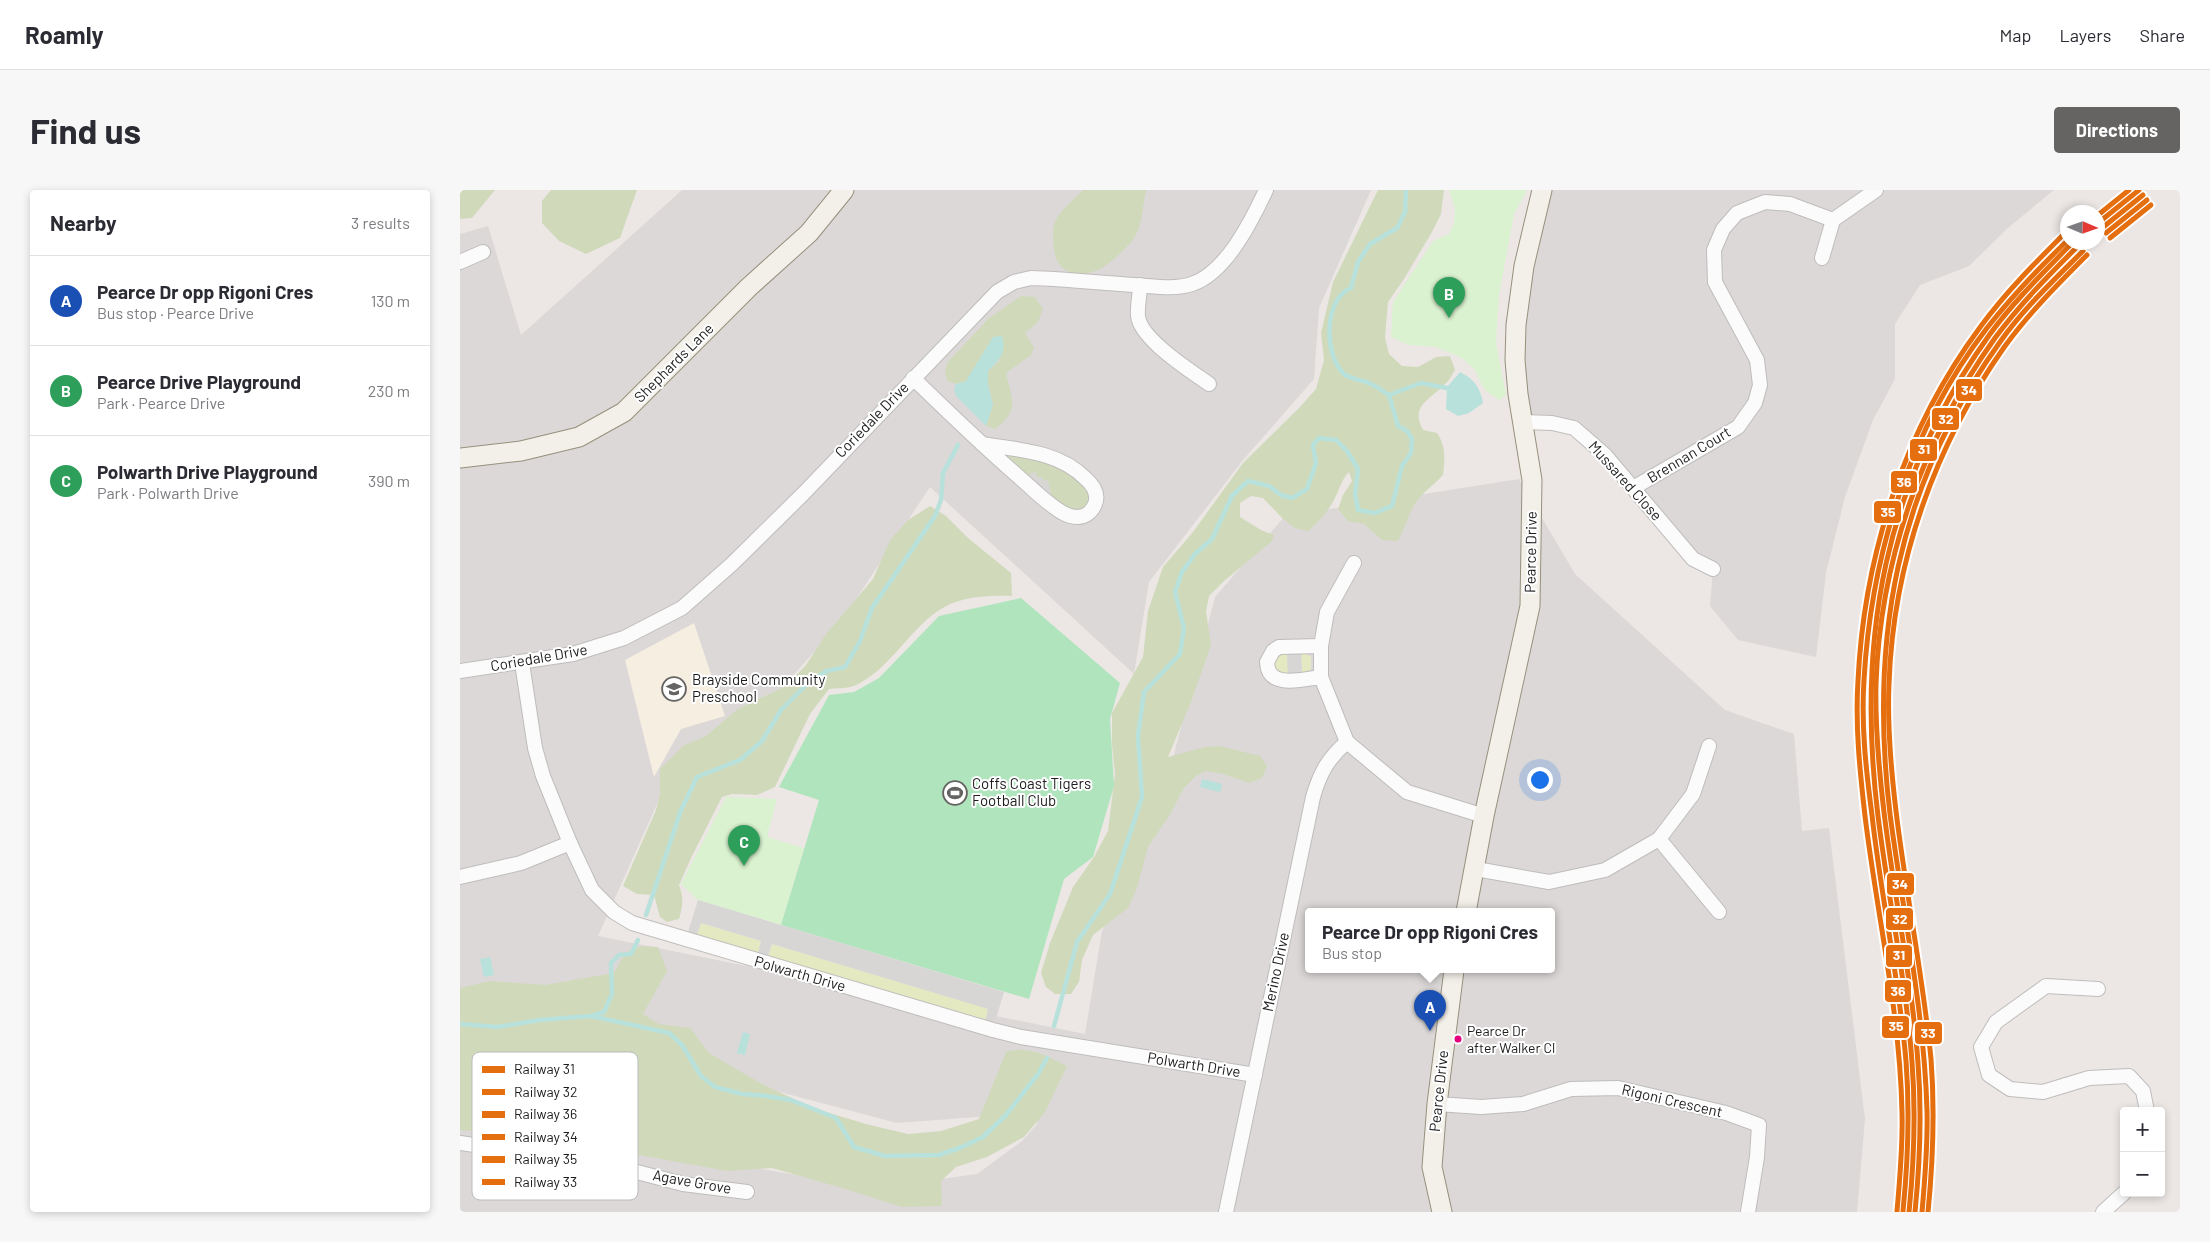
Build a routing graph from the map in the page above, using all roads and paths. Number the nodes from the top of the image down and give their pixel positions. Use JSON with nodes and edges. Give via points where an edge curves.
{"nodes":[{"id":1,"x":844,"y":190,"type":"edge"},
{"id":2,"x":1266,"y":190,"type":"edge"},
{"id":3,"x":1542,"y":190,"type":"edge"},
{"id":4,"x":1876,"y":190,"type":"edge"},
{"id":5,"x":1833,"y":220,"type":"junction"},
{"id":6,"x":483,"y":252,"type":"dead end"},
{"id":7,"x":1822,"y":258,"type":"dead end"},
{"id":8,"x":460,"y":262,"type":"edge"},
{"id":9,"x":1140,"y":285,"type":"junction"},
{"id":10,"x":913,"y":378,"type":"junction"},
{"id":11,"x":1209,"y":384,"type":"dead end"},
{"id":12,"x":1523,"y":422,"type":"junction"},
{"id":13,"x":982,"y":444,"type":"junction"},
{"id":14,"x":460,"y":458,"type":"edge"},
{"id":15,"x":1633,"y":488,"type":"junction"},
{"id":16,"x":1354,"y":563,"type":"dead end"},
{"id":17,"x":1713,"y":569,"type":"dead end"},
{"id":18,"x":1320,"y":646,"type":"junction"},
{"id":19,"x":522,"y":663,"type":"junction"},
{"id":20,"x":460,"y":671,"type":"edge"},
{"id":21,"x":1321,"y":677,"type":"junction"},
{"id":22,"x":1347,"y":742,"type":"junction"},
{"id":23,"x":1709,"y":746,"type":"dead end"},
{"id":24,"x":1484,"y":816,"type":"junction"},
{"id":25,"x":1659,"y":839,"type":"junction"},
{"id":26,"x":570,"y":843,"type":"junction"},
{"id":27,"x":1476,"y":869,"type":"junction"},
{"id":28,"x":460,"y":878,"type":"edge"},
{"id":29,"x":1467,"y":908,"type":"edge"},
{"id":30,"x":1719,"y":912,"type":"dead end"},
{"id":31,"x":1454,"y":973,"type":"edge"},
{"id":32,"x":2098,"y":989,"type":"dead end"},
{"id":33,"x":1255,"y":1075,"type":"junction"},
{"id":34,"x":1437,"y":1104,"type":"junction"},
{"id":35,"x":2146,"y":1107,"type":"edge"},
{"id":36,"x":638,"y":1172,"type":"edge"},
{"id":37,"x":747,"y":1192,"type":"dead end"},
{"id":38,"x":2120,"y":1197,"type":"edge"},
{"id":39,"x":1226,"y":1212,"type":"edge"},
{"id":40,"x":1442,"y":1212,"type":"edge"},
{"id":41,"x":1748,"y":1212,"type":"edge"},
{"id":42,"x":2103,"y":1212,"type":"edge"}],
"edges":[{"from":1,"to":14,"type":"street","name":"Shephards Lane","via":[[809,233],[624,412],[579,437],[520,451]]},
{"from":2,"to":9,"type":"street","name":"Coriedale Drive","via":[[1244,234],[1210,273],[1192,284],[1173,287]]},
{"from":3,"to":12,"type":"street","name":"Pearce Drive","via":[[1524,266],[1516,325],[1515,360]]},
{"from":4,"to":5,"type":"street"},
{"from":5,"to":7,"type":"street"},
{"from":5,"to":15,"type":"street","name":"Brennan Court","via":[[1790,204],[1766,202],[1737,213],[1723,229],[1714,250],[1715,282],[1757,360],[1760,385],[1755,403],[1738,426]]},
{"from":6,"to":8,"type":"street"},
{"from":9,"to":10,"type":"street","name":"Coriedale Drive","via":[[1031,278],[1014,282],[997,292]]},
{"from":9,"to":11,"type":"street","via":[[1138,317],[1147,334],[1164,351]]},
{"from":10,"to":13,"type":"street"},
{"from":10,"to":19,"type":"street","name":"Coriedale Drive","via":[[803,494],[682,608],[624,638],[573,654]]},
{"from":12,"to":15,"type":"street","name":"Mussared Close","via":[[1574,428],[1605,455]]},
{"from":12,"to":24,"type":"street","name":"Pearce Drive","via":[[1532,480],[1530,606]]},
{"from":13,"to":13,"type":"street","via":[[1062,513],[1084,516],[1094,507],[1096,493],[1092,484],[1061,460],[1035,452]]},
{"from":15,"to":17,"type":"street","name":"Mussared Close","via":[[1693,559]]},
{"from":16,"to":18,"type":"street","via":[[1327,612]]},
{"from":18,"to":21,"type":"street"},
{"from":18,"to":21,"type":"street","via":[[1279,647],[1273,650],[1267,662],[1271,675],[1277,680]]},
{"from":19,"to":20,"type":"street","name":"Coriedale Drive"},
{"from":19,"to":26,"type":"street","name":"Polwarth Drive","via":[[535,748]]},
{"from":21,"to":22,"type":"street"},
{"from":22,"to":24,"type":"street","via":[[1407,792]]},
{"from":22,"to":33,"type":"street","name":"Merino Drive","via":[[1332,754],[1320,774],[1313,797]]},
{"from":23,"to":25,"type":"street","via":[[1693,794]]},
{"from":24,"to":27,"type":"street","name":"Pearce Drive"},
{"from":25,"to":27,"type":"street","via":[[1605,870],[1549,882]]},
{"from":25,"to":30,"type":"street"},
{"from":26,"to":28,"type":"street","via":[[521,863]]},
{"from":26,"to":33,"type":"street","name":"Polwarth Drive","via":[[592,890],[614,912],[651,930],[1021,1037]]},
{"from":27,"to":29,"type":"street","name":"Pearce Drive"},
{"from":31,"to":34,"type":"street","name":"Pearce Drive"},
{"from":32,"to":35,"type":"street","via":[[2046,986],[1996,1022],[1981,1047],[1989,1075],[2010,1089],[2043,1092],[2089,1078],[2129,1076],[2143,1091]]},
{"from":33,"to":39,"type":"street","name":"Merino Drive"},
{"from":34,"to":40,"type":"street","name":"Pearce Drive","via":[[1432,1167]]},
{"from":34,"to":41,"type":"street","name":"Rigoni Crescent","via":[[1481,1107],[1522,1104],[1571,1089],[1618,1088],[1726,1113],[1759,1125]]},
{"from":36,"to":37,"type":"street","name":"Agave Grove","via":[[683,1184]]},
{"from":38,"to":42,"type":"street"}]}
